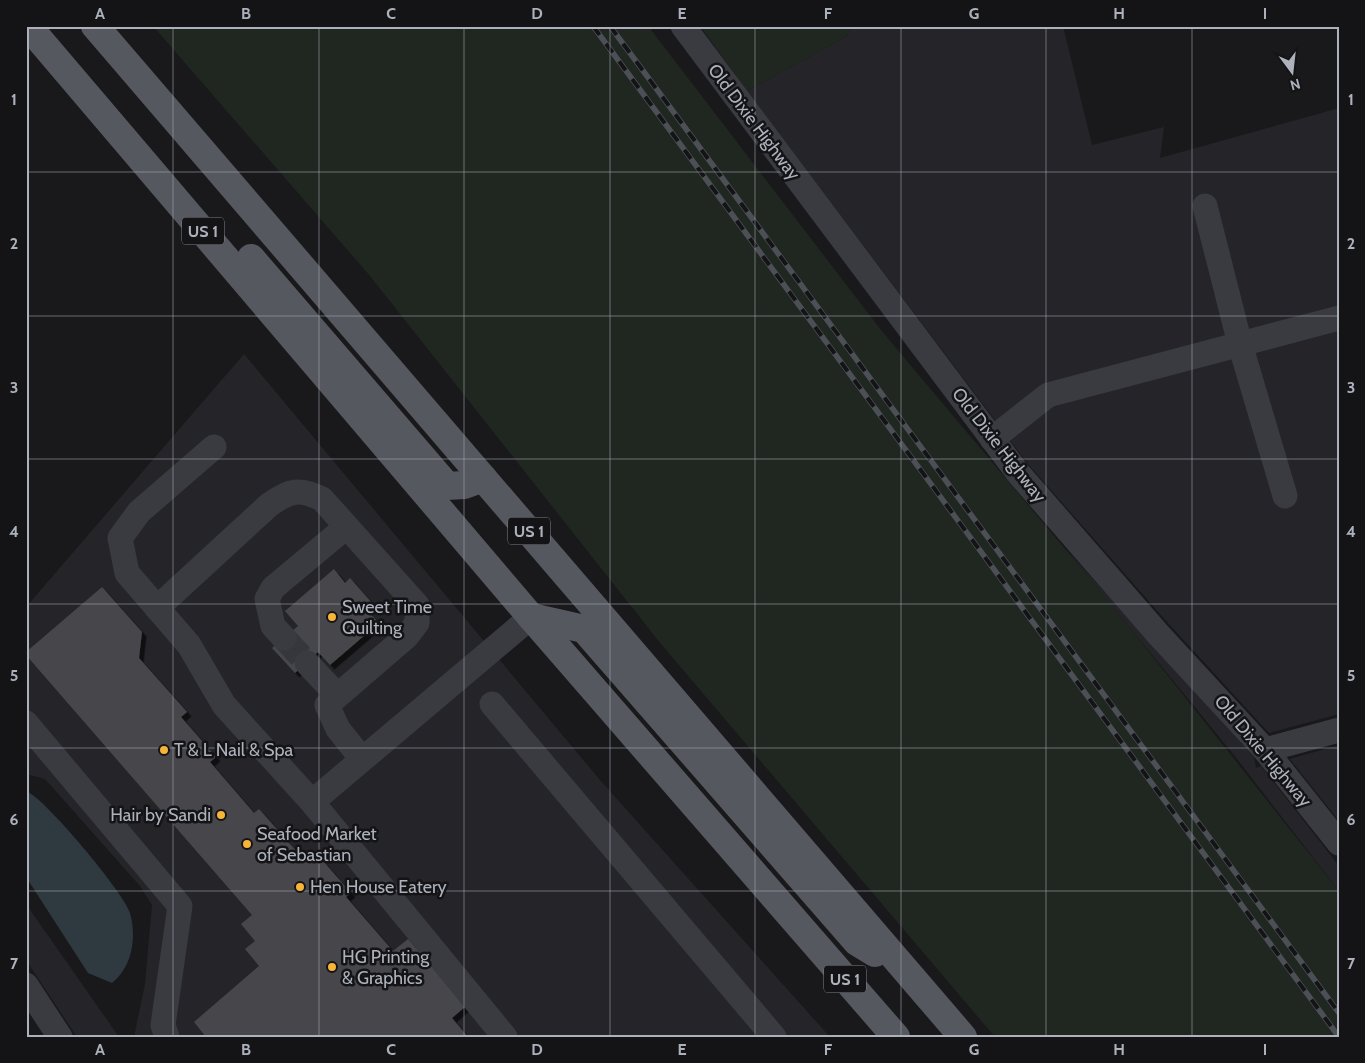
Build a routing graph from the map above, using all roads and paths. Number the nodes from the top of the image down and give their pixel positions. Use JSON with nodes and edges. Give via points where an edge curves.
{"nodes":[{"id":1,"x":28,"y":26,"type":"edge"},
{"id":2,"x":95,"y":26,"type":"edge"},
{"id":3,"x":682,"y":26,"type":"edge"},
{"id":4,"x":114,"y":126,"type":"junction"},
{"id":5,"x":1205,"y":206,"type":"dead end"},
{"id":6,"x":1339,"y":318,"type":"edge"},
{"id":7,"x":1240,"y":344,"type":"junction"},
{"id":8,"x":992,"y":439,"type":"junction"},
{"id":9,"x":214,"y":447,"type":"dead end"},
{"id":10,"x":483,"y":478,"type":"junction"},
{"id":11,"x":1285,"y":496,"type":"dead end"},
{"id":12,"x":346,"y":527,"type":"junction"},
{"id":13,"x":157,"y":608,"type":"junction"},
{"id":14,"x":531,"y":617,"type":"junction"},
{"id":15,"x":284,"y":638,"type":"tunnel mouth"},
{"id":16,"x":307,"y":663,"type":"tunnel mouth"},
{"id":17,"x":336,"y":695,"type":"junction"},
{"id":18,"x":492,"y":704,"type":"dead end"},
{"id":19,"x":26,"y":723,"type":"edge"},
{"id":20,"x":1339,"y":730,"type":"edge"},
{"id":21,"x":1266,"y":750,"type":"junction"},
{"id":22,"x":362,"y":759,"type":"junction"},
{"id":23,"x":312,"y":802,"type":"junction"},
{"id":24,"x":1339,"y":843,"type":"edge"},
{"id":25,"x":908,"y":973,"type":"junction"},
{"id":26,"x":26,"y":985,"type":"edge"},
{"id":27,"x":60,"y":1037,"type":"edge"},
{"id":28,"x":167,"y":1037,"type":"edge"},
{"id":29,"x":505,"y":1037,"type":"edge"},
{"id":30,"x":774,"y":1037,"type":"edge"},
{"id":31,"x":896,"y":1037,"type":"edge"},
{"id":32,"x":963,"y":1037,"type":"edge"}],
"edges":[{"from":1,"to":4,"type":"main road","number":"US 1"},
{"from":2,"to":10,"type":"main road","number":"US 1"},
{"from":3,"to":8,"type":"street","name":"Old Dixie Highway"},
{"from":4,"to":10,"type":"main road","via":[[170,164],[447,486],[464,485]]},
{"from":4,"to":14,"type":"main road","number":"US 1"},
{"from":5,"to":7,"type":"street"},
{"from":6,"to":7,"type":"street"},
{"from":7,"to":8,"type":"street","via":[[1048,395]]},
{"from":7,"to":11,"type":"street"},
{"from":8,"to":21,"type":"street","name":"Old Dixie Highway","via":[[1018,474],[1158,634]]},
{"from":9,"to":13,"type":"street","via":[[140,512],[120,538],[127,573]]},
{"from":10,"to":25,"type":"main road","number":"US 1"},
{"from":12,"to":13,"type":"street","via":[[322,499],[304,491],[284,494]]},
{"from":12,"to":15,"type":"street","via":[[274,588],[267,600],[273,626]]},
{"from":12,"to":17,"type":"street","via":[[416,606],[417,623],[390,652]]},
{"from":13,"to":23,"type":"street","via":[[189,645],[224,706]]},
{"from":14,"to":22,"type":"street"},
{"from":14,"to":25,"type":"main road","via":[[584,629],[857,942]]},
{"from":14,"to":31,"type":"main road","number":"US 1"},
{"from":16,"to":17,"type":"street"},
{"from":17,"to":22,"type":"street","via":[[326,705],[328,712]]},
{"from":18,"to":30,"type":"street"},
{"from":19,"to":28,"type":"street","via":[[180,906],[163,1025]]},
{"from":20,"to":21,"type":"street"},
{"from":21,"to":24,"type":"street","name":"Old Dixie Highway"},
{"from":22,"to":23,"type":"street"},
{"from":23,"to":29,"type":"street"},
{"from":25,"to":32,"type":"main road","number":"US 1"},
{"from":26,"to":27,"type":"street"}]}
